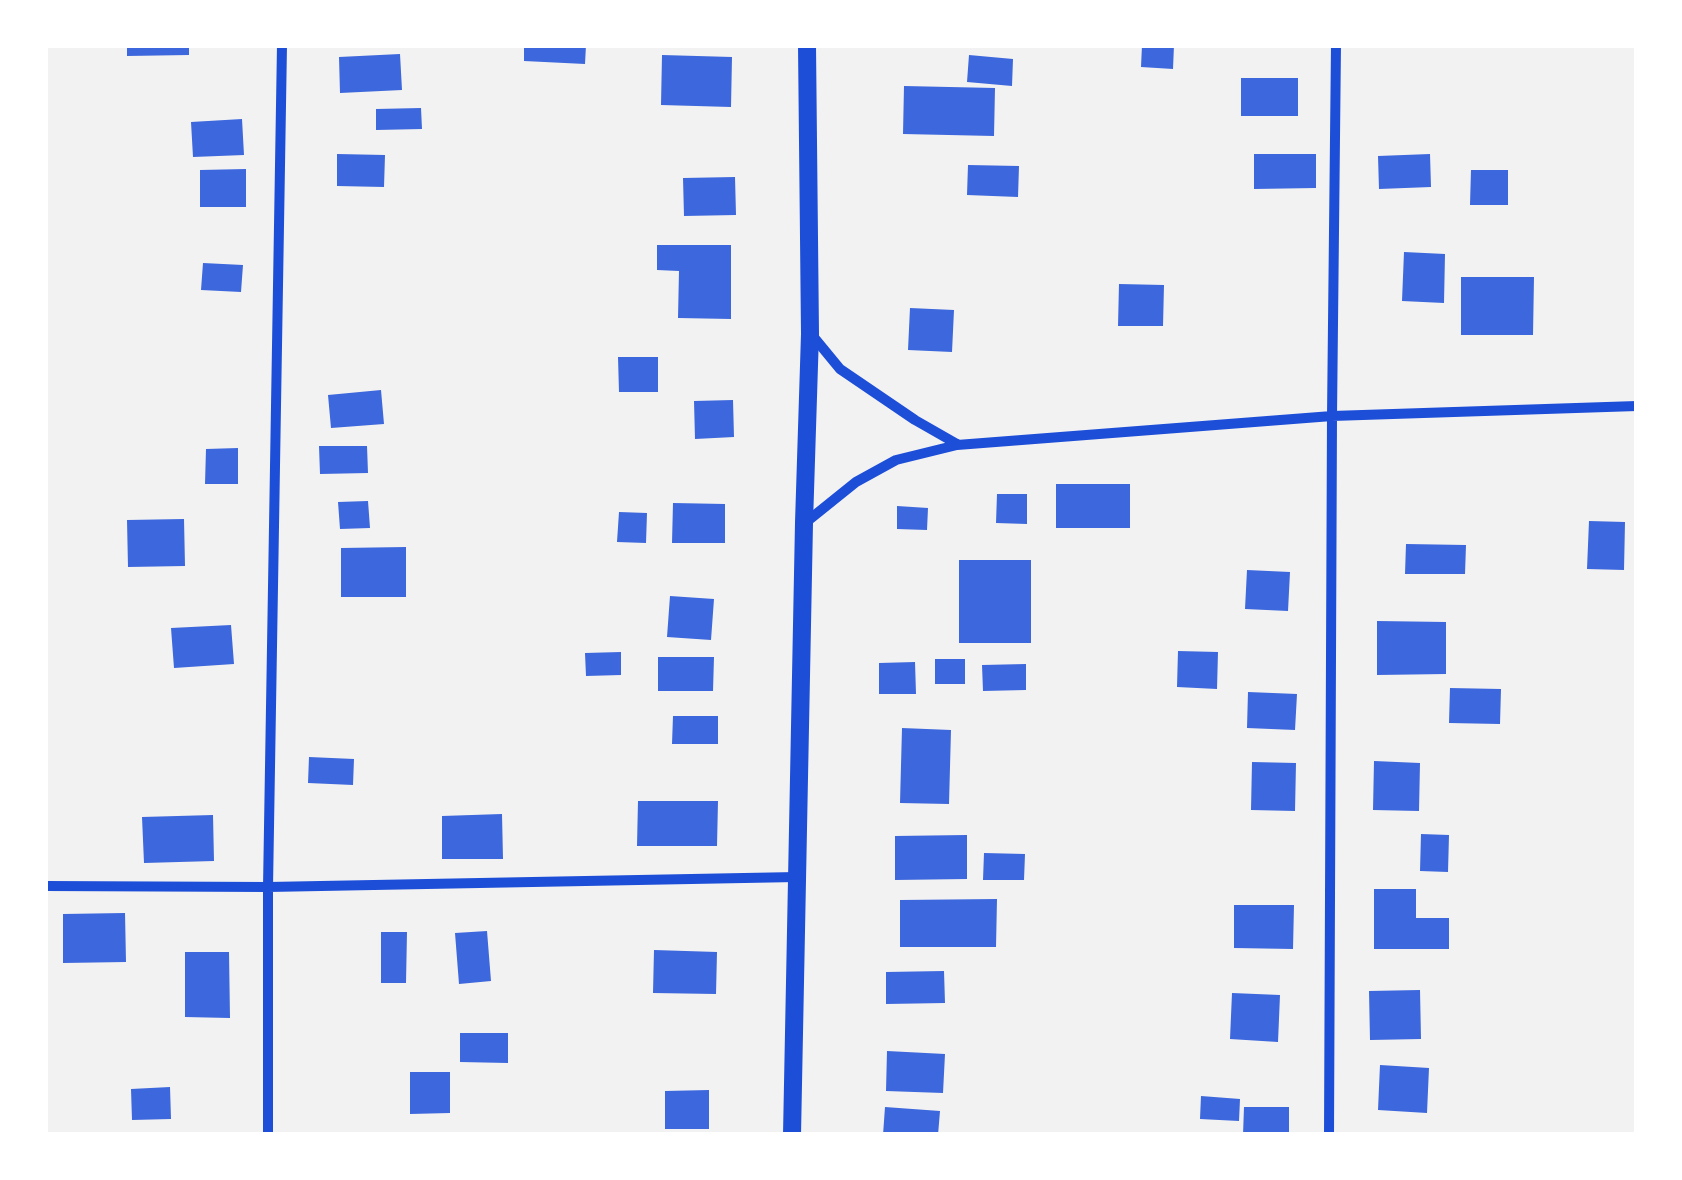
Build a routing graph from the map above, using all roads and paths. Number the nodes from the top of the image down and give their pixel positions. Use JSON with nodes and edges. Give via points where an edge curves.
{"nodes":[{"id":1,"x":282,"y":45,"type":"edge"},
{"id":2,"x":807,"y":45,"type":"edge"},
{"id":3,"x":1336,"y":45,"type":"edge"},
{"id":4,"x":810,"y":334,"type":"junction"},
{"id":5,"x":1637,"y":406,"type":"edge"},
{"id":6,"x":1332,"y":416,"type":"junction"},
{"id":7,"x":958,"y":445,"type":"junction"},
{"id":8,"x":804,"y":524,"type":"junction"},
{"id":9,"x":797,"y":877,"type":"junction"},
{"id":10,"x":45,"y":886,"type":"edge"},
{"id":11,"x":268,"y":886,"type":"junction"},
{"id":12,"x":268,"y":1135,"type":"edge"},
{"id":13,"x":792,"y":1135,"type":"edge"},
{"id":14,"x":1329,"y":1135,"type":"edge"}],
"edges":[{"from":1,"to":11,"type":"street"},
{"from":2,"to":4,"type":"street"},
{"from":3,"to":6,"type":"street"},
{"from":4,"to":7,"type":"street","via":[[840,369]]},
{"from":4,"to":8,"type":"street"},
{"from":5,"to":6,"type":"street"},
{"from":6,"to":7,"type":"street"},
{"from":6,"to":14,"type":"street"},
{"from":7,"to":8,"type":"street","via":[[896,460]]},
{"from":8,"to":9,"type":"street"},
{"from":9,"to":11,"type":"street"},
{"from":9,"to":13,"type":"street"},
{"from":10,"to":11,"type":"street"},
{"from":11,"to":12,"type":"street"}]}
